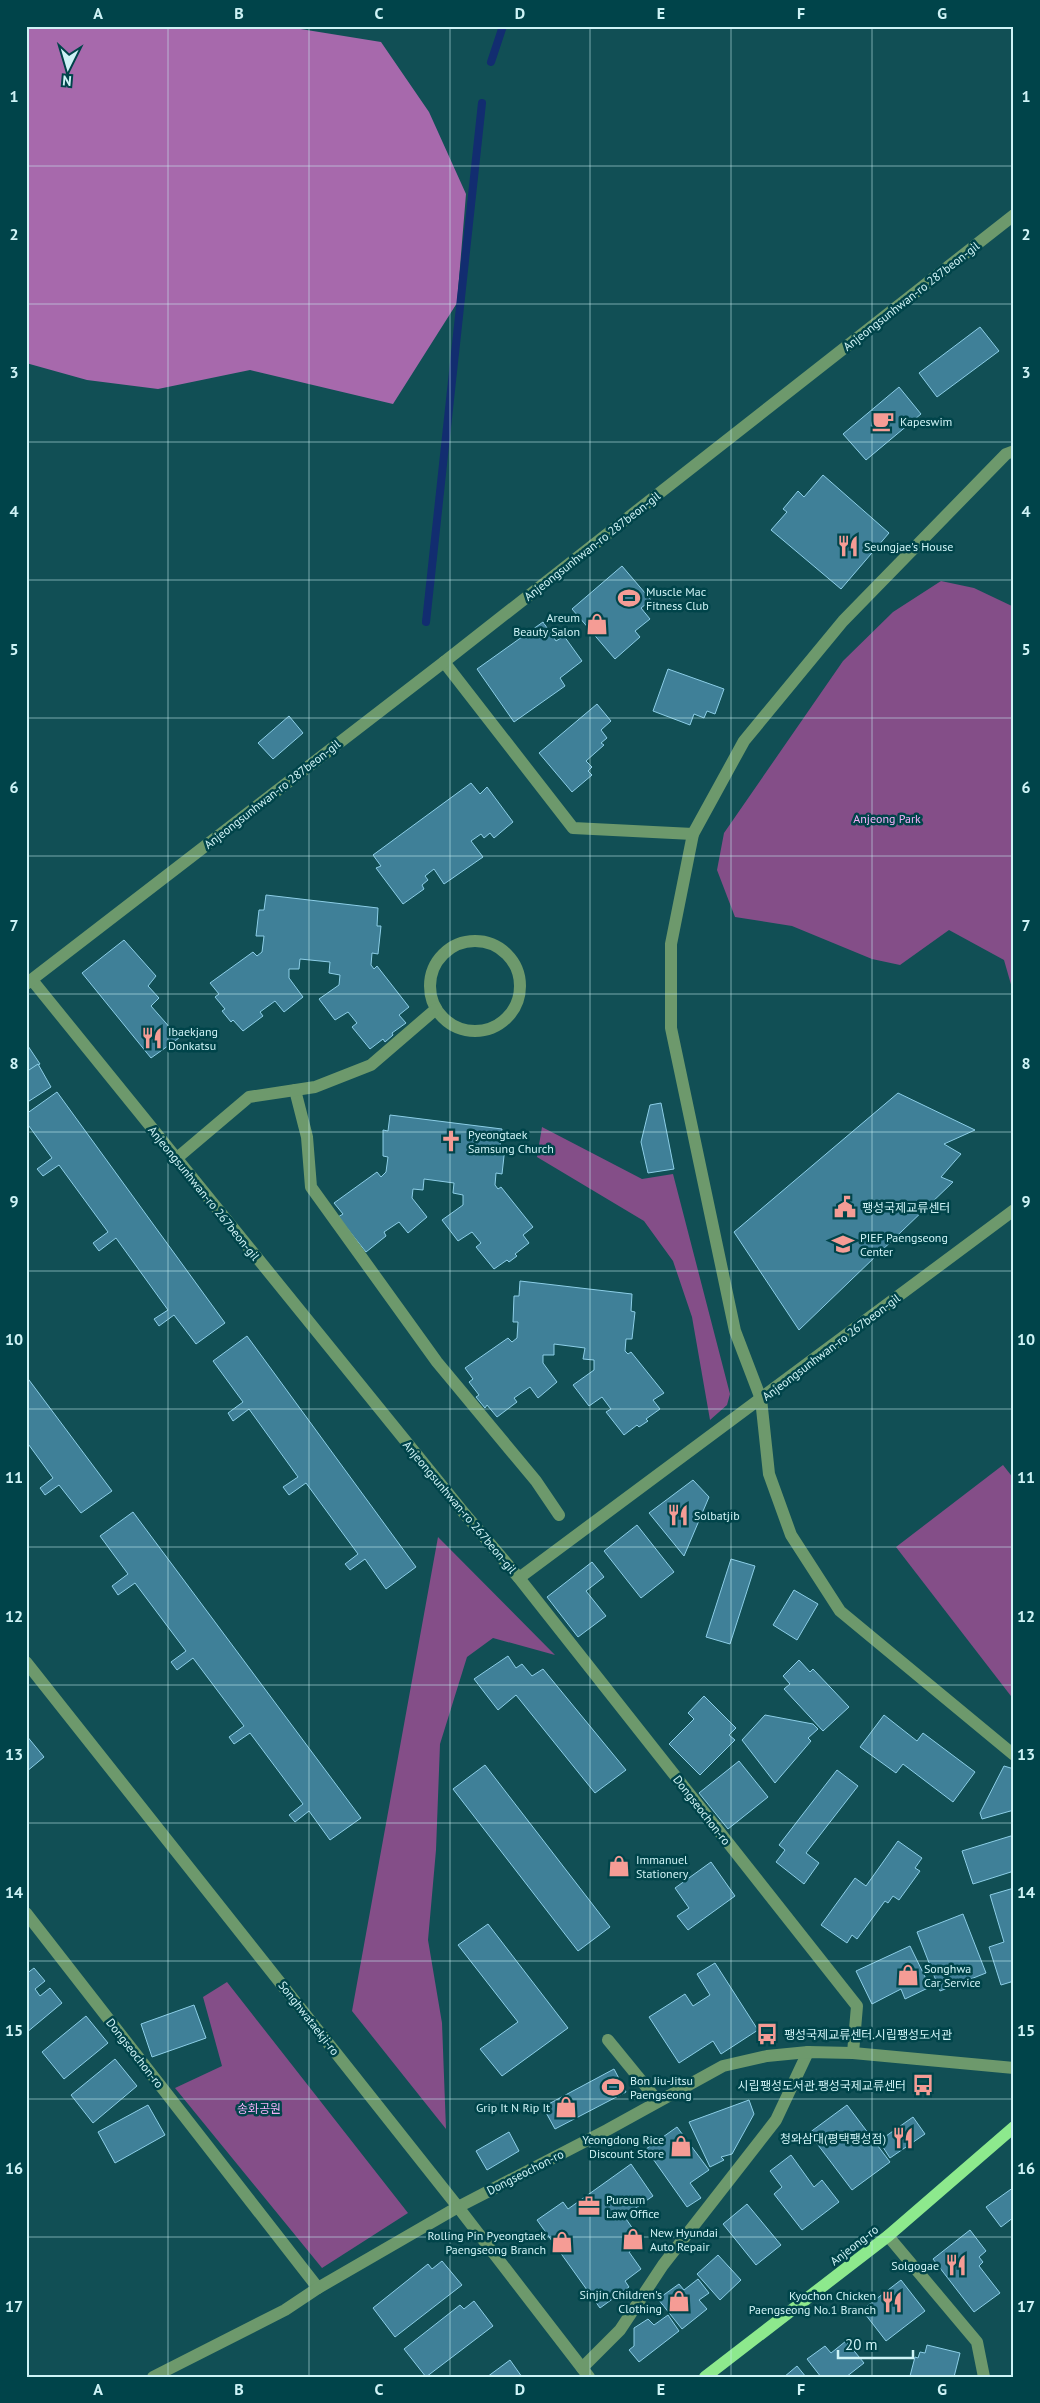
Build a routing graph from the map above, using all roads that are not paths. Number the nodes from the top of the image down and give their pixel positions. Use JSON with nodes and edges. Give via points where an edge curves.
{"nodes":[{"id":1,"x":1014,"y":215,"type":"edge"},
{"id":2,"x":1014,"y":451,"type":"edge"},
{"id":3,"x":444,"y":662,"type":"junction"},
{"id":4,"x":693,"y":834,"type":"junction"},
{"id":5,"x":29,"y":982,"type":"edge"},
{"id":6,"x":436,"y":1009,"type":"junction"},
{"id":7,"x":295,"y":1090,"type":"junction"},
{"id":8,"x":176,"y":1158,"type":"junction"},
{"id":9,"x":1014,"y":1210,"type":"edge"},
{"id":10,"x":761,"y":1399,"type":"junction"},
{"id":11,"x":559,"y":1515,"type":"dead end"},
{"id":12,"x":519,"y":1578,"type":"junction"},
{"id":13,"x":26,"y":1662,"type":"edge"},
{"id":14,"x":1014,"y":1755,"type":"edge"},
{"id":15,"x":26,"y":1913,"type":"edge"},
{"id":16,"x":608,"y":2040,"type":"dead end"},
{"id":17,"x":808,"y":2052,"type":"junction"},
{"id":18,"x":853,"y":2053,"type":"junction"},
{"id":19,"x":1014,"y":2068,"type":"edge"},
{"id":20,"x":658,"y":2100,"type":"junction"},
{"id":21,"x":1014,"y":2127,"type":"edge"},
{"id":22,"x":458,"y":2207,"type":"junction"},
{"id":23,"x":888,"y":2236,"type":"junction"},
{"id":24,"x":318,"y":2288,"type":"junction"},
{"id":25,"x":585,"y":2372,"type":"edge"},
{"id":26,"x":153,"y":2377,"type":"edge"},
{"id":27,"x":705,"y":2377,"type":"edge"},
{"id":28,"x":984,"y":2377,"type":"edge"}],
"edges":[{"from":1,"to":3,"type":"street","name":"Anjeongsunhwan-ro 287beon-gil"},
{"from":2,"to":4,"type":"street","via":[[1006,454],[843,621],[744,741]]},
{"from":3,"to":4,"type":"street","via":[[573,828]]},
{"from":3,"to":5,"type":"street","name":"Anjeongsunhwan-ro 287beon-gil"},
{"from":4,"to":10,"type":"street","via":[[671,944],[671,1028],[735,1330]]},
{"from":5,"to":8,"type":"street","name":"Anjeongsunhwan-ro 267beon-gil"},
{"from":6,"to":6,"type":"street","via":[[450,1024],[469,1031],[489,1028],[506,1018],[517,1001],[520,981],[513,962],[499,948],[480,941],[460,943],[443,953],[432,970],[430,990]]},
{"from":6,"to":7,"type":"street","via":[[370,1065],[315,1087]]},
{"from":7,"to":8,"type":"street","via":[[249,1097]]},
{"from":7,"to":11,"type":"street","via":[[307,1137],[310,1187],[438,1362],[536,1481]]},
{"from":8,"to":12,"type":"street","name":"Anjeongsunhwan-ro 267beon-gil"},
{"from":9,"to":10,"type":"street","name":"Anjeongsunhwan-ro 267beon-gil"},
{"from":10,"to":12,"type":"street","name":"Anjeongsunhwan-ro 267beon-gil"},
{"from":10,"to":14,"type":"street","via":[[769,1474],[791,1535],[840,1611]]},
{"from":12,"to":18,"type":"street","name":"Dongseochon-ro","via":[[857,2006]]},
{"from":13,"to":22,"type":"street","name":"Songhwataekji-ro"},
{"from":15,"to":24,"type":"street","name":"Dongseochon-ro"},
{"from":16,"to":20,"type":"street"},
{"from":17,"to":18,"type":"street","name":"Dongseochon-ro"},
{"from":17,"to":20,"type":"street","name":"Dongseochon-ro","via":[[767,2056],[723,2066]]},
{"from":17,"to":25,"type":"street","via":[[776,2120],[663,2265],[620,2330]]},
{"from":18,"to":19,"type":"street","name":"Dongseochon-ro"},
{"from":20,"to":22,"type":"street","name":"Dongseochon-ro"},
{"from":21,"to":23,"type":"main road","name":"Anjeong-ro"},
{"from":22,"to":24,"type":"street","name":"Dongseochon-ro"},
{"from":22,"to":25,"type":"street","name":"Songhwataekji-ro"},
{"from":23,"to":27,"type":"main road","name":"Anjeong-ro"},
{"from":23,"to":28,"type":"street","via":[[977,2342]]},
{"from":24,"to":26,"type":"street","name":"Dongseochon-ro","via":[[285,2310]]}]}
